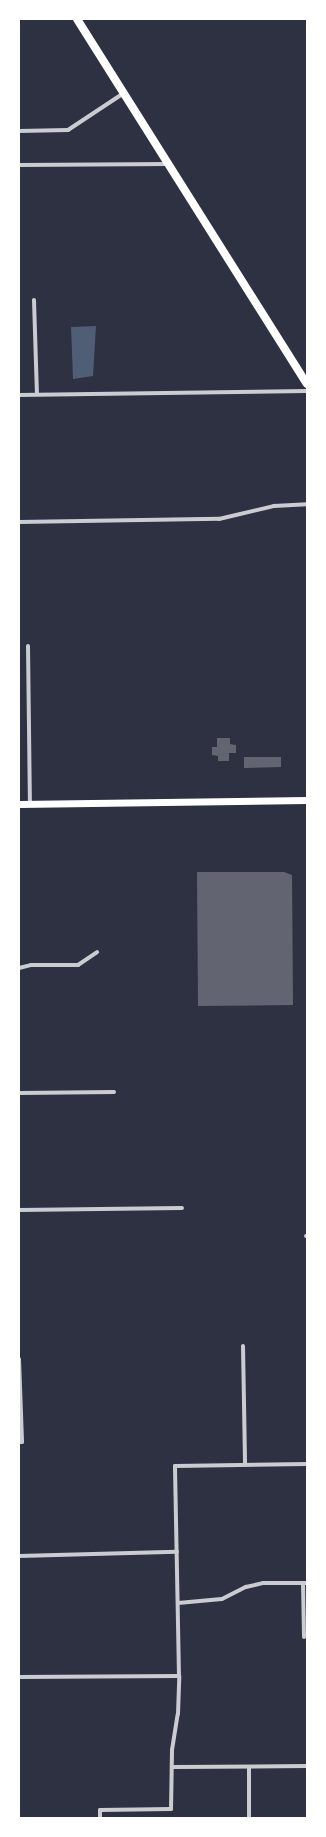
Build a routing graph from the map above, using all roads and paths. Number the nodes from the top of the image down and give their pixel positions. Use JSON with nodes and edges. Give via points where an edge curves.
{"nodes":[{"id":1,"x":79,"y":20,"type":"edge"},
{"id":2,"x":124,"y":93,"type":"junction"},
{"id":3,"x":19,"y":131,"type":"edge"},
{"id":4,"x":169,"y":164,"type":"junction"},
{"id":5,"x":19,"y":165,"type":"edge"},
{"id":6,"x":34,"y":300,"type":"dead end"},
{"id":7,"x":307,"y":384,"type":"edge"},
{"id":8,"x":307,"y":391,"type":"edge"},
{"id":9,"x":37,"y":394,"type":"junction"},
{"id":10,"x":19,"y":395,"type":"edge"},
{"id":11,"x":307,"y":504,"type":"edge"},
{"id":12,"x":19,"y":522,"type":"edge"},
{"id":13,"x":28,"y":646,"type":"dead end"},
{"id":14,"x":306,"y":799,"type":"edge"},
{"id":15,"x":19,"y":804,"type":"edge"},
{"id":16,"x":30,"y":805,"type":"junction"},
{"id":17,"x":97,"y":952,"type":"dead end"},
{"id":18,"x":19,"y":968,"type":"edge"},
{"id":19,"x":114,"y":1092,"type":"dead end"},
{"id":20,"x":19,"y":1093,"type":"edge"},
{"id":21,"x":182,"y":1208,"type":"dead end"},
{"id":22,"x":19,"y":1210,"type":"edge"},
{"id":23,"x":243,"y":1346,"type":"dead end"},
{"id":24,"x":19,"y":1359,"type":"edge"},
{"id":25,"x":20,"y":1442,"type":"edge"},
{"id":26,"x":307,"y":1464,"type":"edge"},
{"id":27,"x":245,"y":1465,"type":"junction"},
{"id":28,"x":177,"y":1552,"type":"junction"},
{"id":29,"x":19,"y":1556,"type":"edge"},
{"id":30,"x":305,"y":1583,"type":"edge"},
{"id":31,"x":178,"y":1603,"type":"junction"},
{"id":32,"x":304,"y":1637,"type":"dead end"},
{"id":33,"x":179,"y":1676,"type":"junction"},
{"id":34,"x":19,"y":1677,"type":"edge"},
{"id":35,"x":307,"y":1766,"type":"edge"},
{"id":36,"x":173,"y":1767,"type":"junction"},
{"id":37,"x":249,"y":1767,"type":"junction"},
{"id":38,"x":100,"y":1818,"type":"edge"},
{"id":39,"x":249,"y":1818,"type":"edge"}],
"edges":[{"from":1,"to":2,"type":"main road"},
{"from":2,"to":3,"type":"street","via":[[68,130]]},
{"from":2,"to":4,"type":"main road"},
{"from":4,"to":5,"type":"street"},
{"from":4,"to":7,"type":"main road"},
{"from":6,"to":9,"type":"street"},
{"from":8,"to":9,"type":"street"},
{"from":9,"to":10,"type":"street"},
{"from":11,"to":12,"type":"street","via":[[274,506],[219,519]]},
{"from":13,"to":16,"type":"street"},
{"from":14,"to":16,"type":"main road"},
{"from":15,"to":16,"type":"main road"},
{"from":17,"to":18,"type":"street","via":[[78,965],[31,965]]},
{"from":19,"to":20,"type":"street"},
{"from":21,"to":22,"type":"street"},
{"from":23,"to":27,"type":"street"},
{"from":24,"to":25,"type":"street"},
{"from":26,"to":27,"type":"street"},
{"from":27,"to":28,"type":"street","via":[[175,1466]]},
{"from":28,"to":29,"type":"street"},
{"from":28,"to":31,"type":"street"},
{"from":30,"to":31,"type":"street","via":[[263,1583],[246,1587],[222,1599]]},
{"from":30,"to":32,"type":"street"},
{"from":31,"to":33,"type":"street"},
{"from":33,"to":34,"type":"street"},
{"from":33,"to":36,"type":"street"},
{"from":35,"to":37,"type":"street"},
{"from":36,"to":37,"type":"street"},
{"from":36,"to":38,"type":"street","via":[[171,1809],[100,1810]]},
{"from":37,"to":39,"type":"street"}]}
